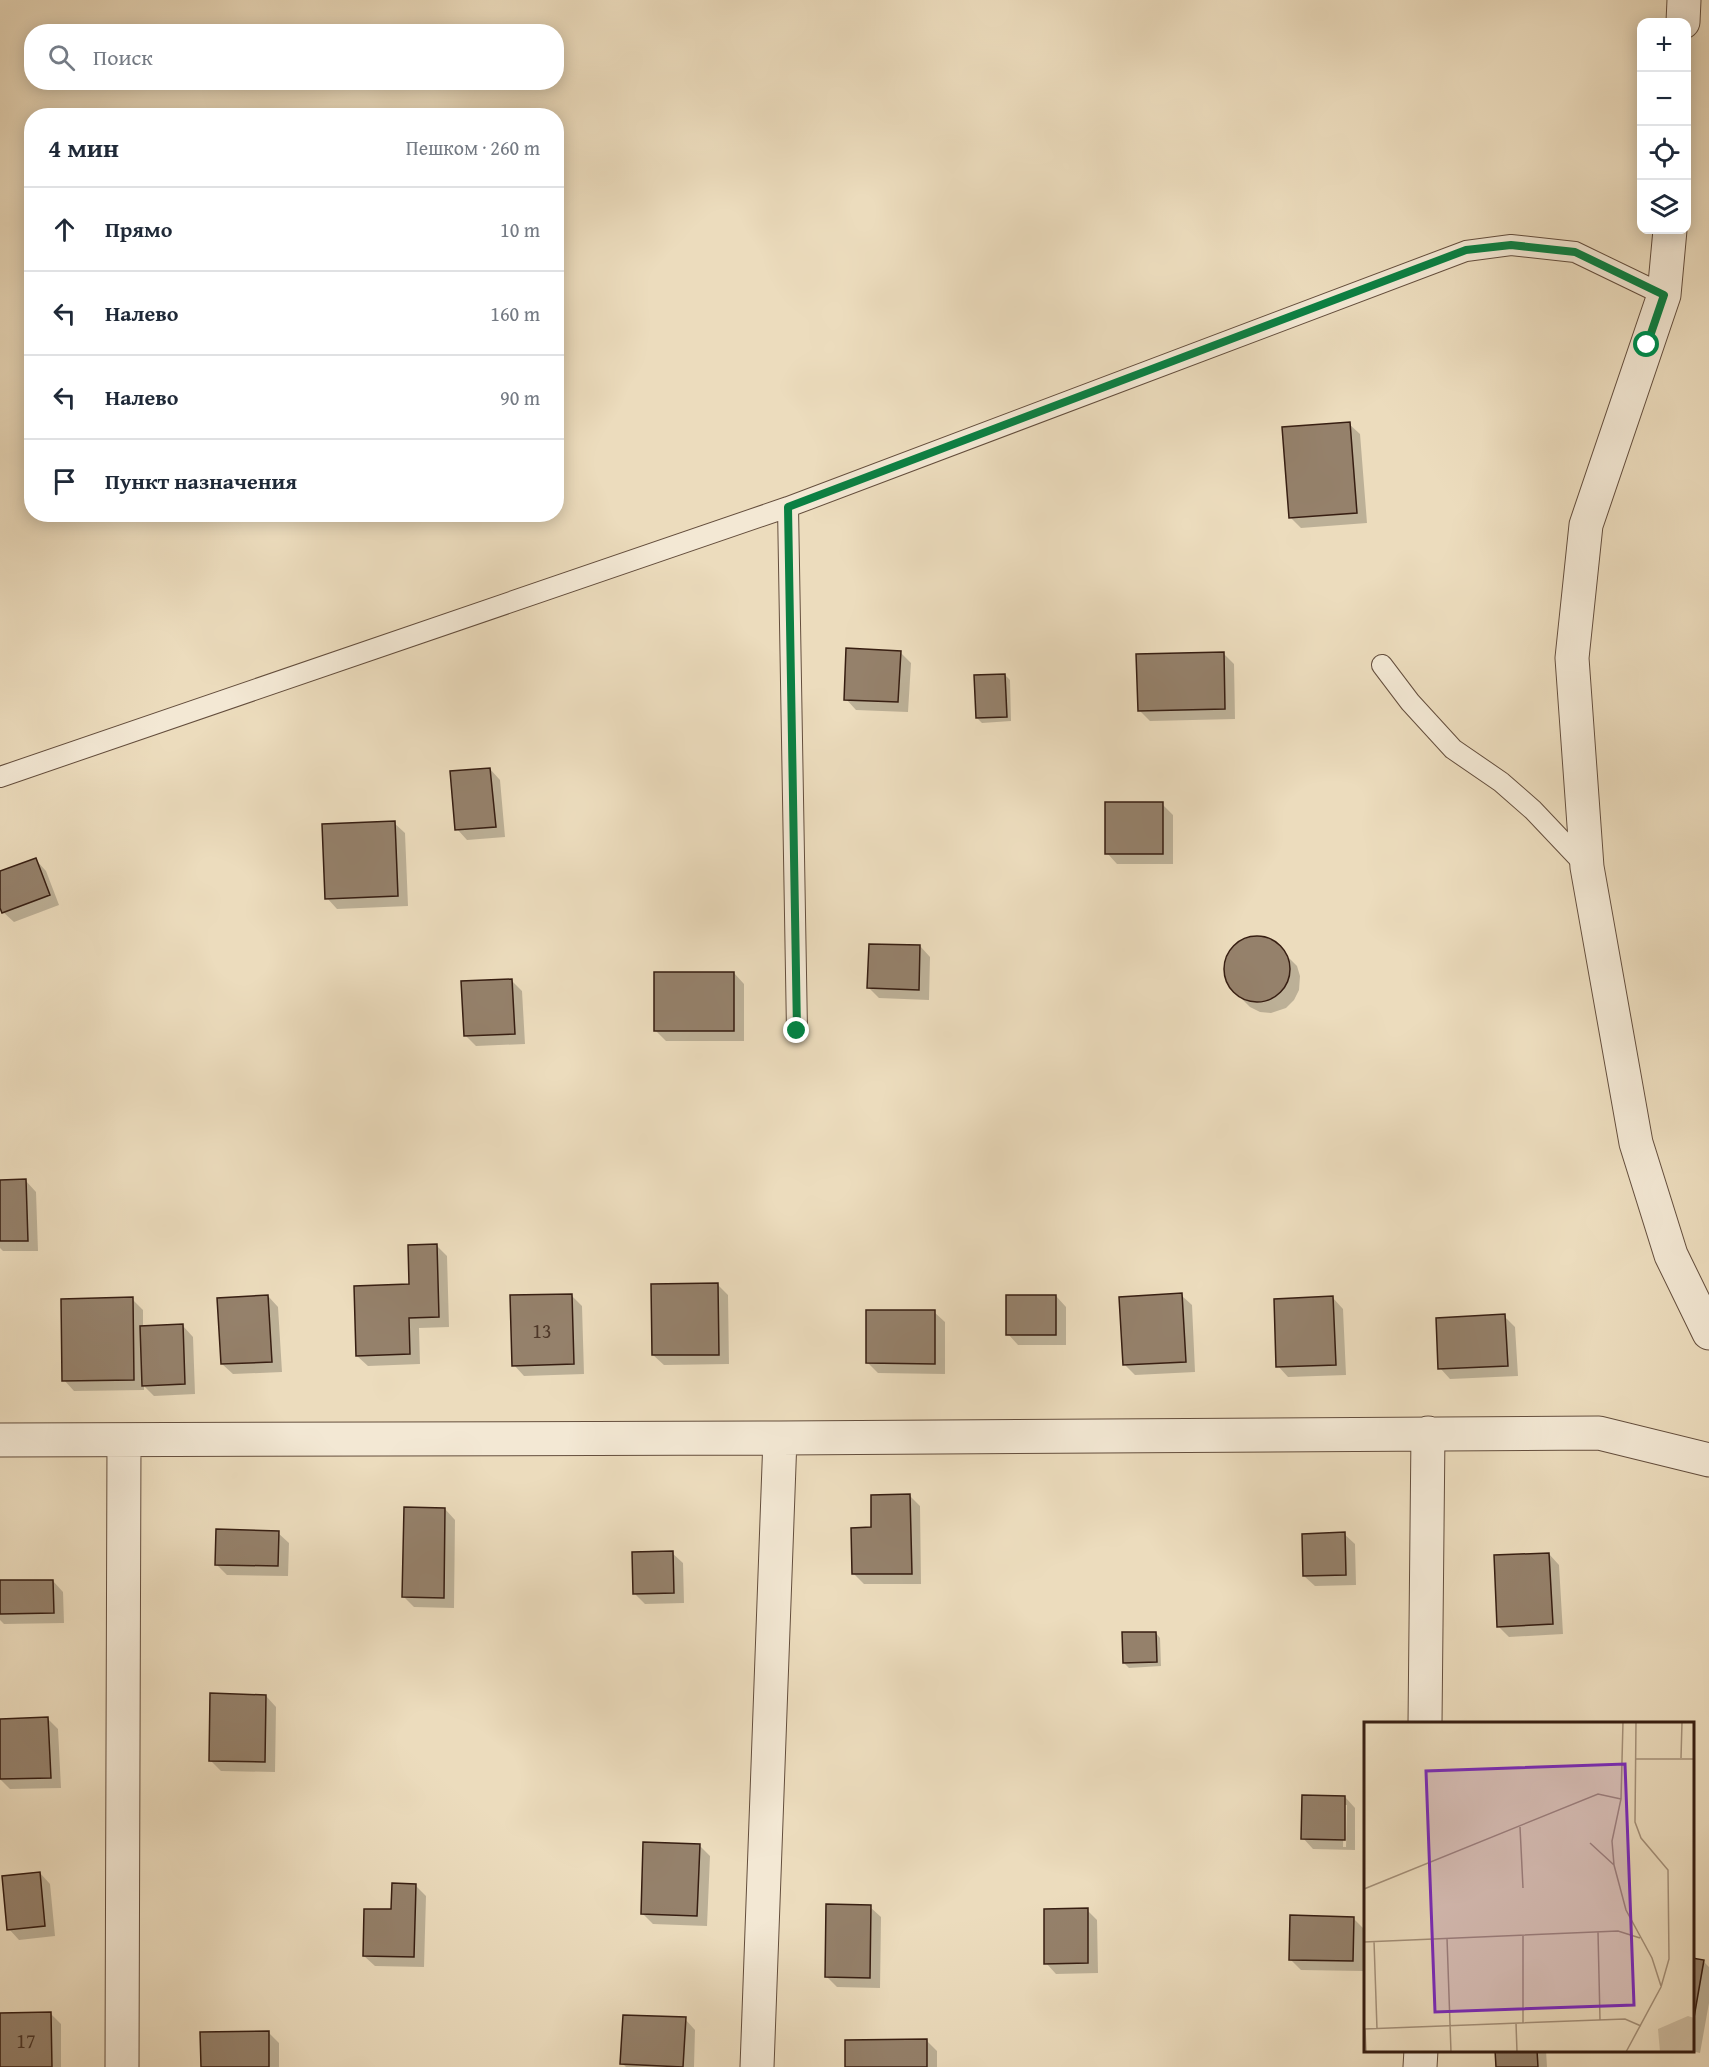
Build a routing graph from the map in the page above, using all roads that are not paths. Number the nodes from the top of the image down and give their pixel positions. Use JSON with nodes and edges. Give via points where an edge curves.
{"nodes":[{"id":1,"x":1684,"y":0,"type":"edge"},
{"id":2,"x":1683,"y":18,"type":"edge"},
{"id":3,"x":1670,"y":234,"type":"edge"},
{"id":4,"x":1664,"y":295,"type":"junction"},
{"id":5,"x":788,"y":507,"type":"junction"},
{"id":6,"x":1382,"y":665,"type":"dead end"},
{"id":7,"x":0,"y":777,"type":"edge"},
{"id":8,"x":1587,"y":867,"type":"junction"},
{"id":9,"x":797,"y":1031,"type":"dead end"},
{"id":10,"x":1709,"y":1334,"type":"edge"},
{"id":11,"x":1428,"y":1433,"type":"junction"},
{"id":12,"x":780,"y":1438,"type":"junction"},
{"id":13,"x":0,"y":1440,"type":"edge"},
{"id":14,"x":124,"y":1440,"type":"junction"},
{"id":15,"x":1709,"y":1460,"type":"edge"},
{"id":16,"x":1425,"y":1722,"type":"edge"},
{"id":17,"x":122,"y":2067,"type":"edge"},
{"id":18,"x":757,"y":2067,"type":"edge"}],
"edges":[{"from":1,"to":2,"type":"street"},
{"from":3,"to":4,"type":"street"},
{"from":4,"to":5,"type":"lane","via":[[1575,252],[1511,245],[1466,250]]},
{"from":4,"to":8,"type":"street","via":[[1586,525],[1572,658]]},
{"from":5,"to":7,"type":"lane"},
{"from":5,"to":9,"type":"lane"},
{"from":6,"to":8,"type":"lane","via":[[1453,749],[1533,810]]},
{"from":8,"to":10,"type":"street","via":[[1636,1143],[1671,1255]]},
{"from":11,"to":12,"type":"street"},
{"from":11,"to":15,"type":"street","via":[[1599,1433]]},
{"from":11,"to":16,"type":"street"},
{"from":12,"to":14,"type":"street"},
{"from":12,"to":18,"type":"street"},
{"from":13,"to":14,"type":"street"},
{"from":14,"to":17,"type":"street"}]}
